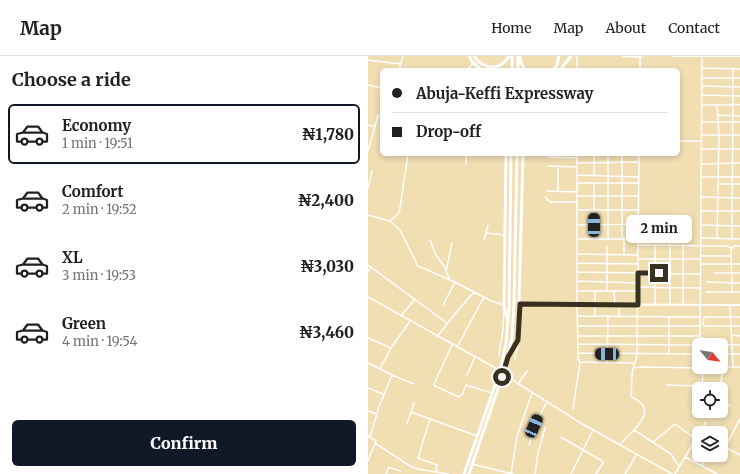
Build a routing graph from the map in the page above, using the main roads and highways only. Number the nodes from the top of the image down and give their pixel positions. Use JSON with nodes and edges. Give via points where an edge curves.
{"nodes":[{"id":1,"x":469,"y":56,"type":"edge"},
{"id":2,"x":474,"y":56,"type":"edge"},
{"id":3,"x":509,"y":56,"type":"edge"},
{"id":4,"x":512,"y":56,"type":"edge"},
{"id":5,"x":519,"y":56,"type":"edge"},
{"id":6,"x":559,"y":56,"type":"edge"},
{"id":7,"x":570,"y":56,"type":"edge"},
{"id":8,"x":479,"y":68,"type":"edge"},
{"id":9,"x":512,"y":68,"type":"edge"},
{"id":10,"x":518,"y":68,"type":"edge"},
{"id":11,"x":524,"y":68,"type":"edge"},
{"id":12,"x":555,"y":68,"type":"edge"},
{"id":13,"x":561,"y":68,"type":"edge"},
{"id":14,"x":506,"y":156,"type":"edge"},
{"id":15,"x":511,"y":156,"type":"edge"},
{"id":16,"x":517,"y":156,"type":"edge"},
{"id":17,"x":523,"y":156,"type":"edge"},
{"id":18,"x":508,"y":324,"type":"junction"},
{"id":19,"x":508,"y":357,"type":"junction"},
{"id":20,"x":464,"y":474,"type":"edge"},
{"id":21,"x":469,"y":474,"type":"edge"}],
"edges":[{"from":1,"to":8,"type":"main road"},
{"from":2,"to":3,"type":"main road","via":[[484,65],[494,67],[501,65]]},
{"from":4,"to":9,"type":"main road"},
{"from":5,"to":10,"type":"main road"},
{"from":5,"to":11,"type":"main road"},
{"from":6,"to":12,"type":"main road"},
{"from":7,"to":13,"type":"main road"},
{"from":14,"to":18,"type":"main road","via":[[504,306]]},
{"from":15,"to":18,"type":"main road"},
{"from":16,"to":19,"type":"main road","via":[[514,322]]},
{"from":17,"to":19,"type":"main road","via":[[518,340]]},
{"from":18,"to":20,"type":"main road","via":[[500,371]]},
{"from":19,"to":21,"type":"main road"}]}
